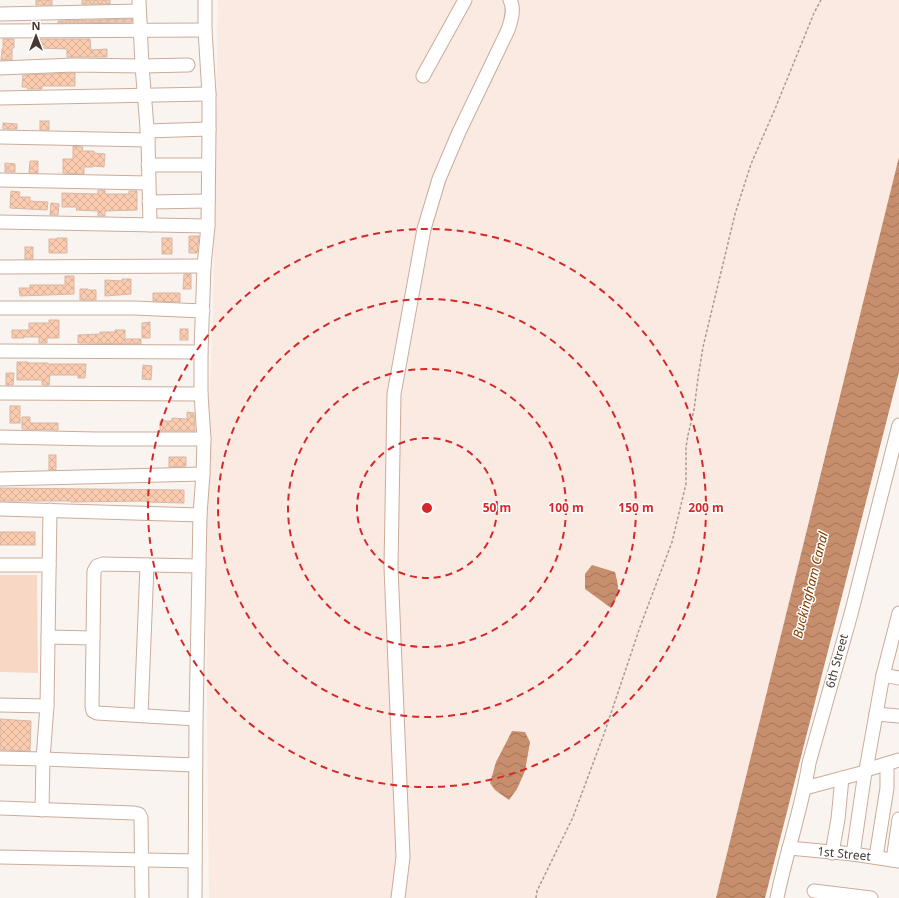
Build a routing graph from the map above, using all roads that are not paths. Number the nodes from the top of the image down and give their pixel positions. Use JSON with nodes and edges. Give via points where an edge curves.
{"nodes":[{"id":1,"x":205,"y":0,"type":"edge"},
{"id":2,"x":465,"y":0,"type":"edge"},
{"id":3,"x":510,"y":0,"type":"edge"},
{"id":4,"x":139,"y":5,"type":"edge"},
{"id":5,"x":0,"y":14,"type":"edge"},
{"id":6,"x":140,"y":30,"type":"junction"},
{"id":7,"x":205,"y":30,"type":"junction"},
{"id":8,"x":0,"y":31,"type":"edge"},
{"id":9,"x":188,"y":65,"type":"dead end"},
{"id":10,"x":142,"y":66,"type":"junction"},
{"id":11,"x":0,"y":68,"type":"edge"},
{"id":12,"x":423,"y":76,"type":"dead end"},
{"id":13,"x":209,"y":94,"type":"junction"},
{"id":14,"x":144,"y":95,"type":"junction"},
{"id":15,"x":0,"y":98,"type":"edge"},
{"id":16,"x":209,"y":129,"type":"junction"},
{"id":17,"x":148,"y":135,"type":"junction"},
{"id":18,"x":0,"y":137,"type":"edge"},
{"id":19,"x":148,"y":165,"type":"junction"},
{"id":20,"x":208,"y":165,"type":"junction"},
{"id":21,"x":0,"y":180,"type":"edge"},
{"id":22,"x":148,"y":183,"type":"junction"},
{"id":23,"x":208,"y":201,"type":"junction"},
{"id":24,"x":149,"y":202,"type":"junction"},
{"id":25,"x":0,"y":222,"type":"edge"},
{"id":26,"x":150,"y":225,"type":"junction"},
{"id":27,"x":208,"y":226,"type":"junction"},
{"id":28,"x":204,"y":266,"type":"junction"},
{"id":29,"x":0,"y":267,"type":"edge"},
{"id":30,"x":0,"y":308,"type":"edge"},
{"id":31,"x":203,"y":311,"type":"junction"},
{"id":32,"x":0,"y":351,"type":"edge"},
{"id":33,"x":201,"y":352,"type":"junction"},
{"id":34,"x":0,"y":393,"type":"edge"},
{"id":35,"x":201,"y":394,"type":"junction"},
{"id":36,"x":899,"y":425,"type":"edge"},
{"id":37,"x":0,"y":437,"type":"edge"},
{"id":38,"x":204,"y":438,"type":"junction"},
{"id":39,"x":203,"y":474,"type":"junction"},
{"id":40,"x":0,"y":479,"type":"edge"},
{"id":41,"x":0,"y":509,"type":"edge"},
{"id":42,"x":50,"y":510,"type":"junction"},
{"id":43,"x":200,"y":515,"type":"junction"},
{"id":44,"x":0,"y":565,"type":"edge"},
{"id":45,"x":49,"y":565,"type":"junction"},
{"id":46,"x":147,"y":565,"type":"junction"},
{"id":47,"x":199,"y":566,"type":"junction"},
{"id":48,"x":899,"y":613,"type":"edge"},
{"id":49,"x":48,"y":637,"type":"junction"},
{"id":50,"x":896,"y":637,"type":"edge"},
{"id":51,"x":93,"y":638,"type":"junction"},
{"id":52,"x":883,"y":675,"type":"junction"},
{"id":53,"x":899,"y":678,"type":"edge"},
{"id":54,"x":0,"y":705,"type":"edge"},
{"id":55,"x":47,"y":706,"type":"junction"},
{"id":56,"x":876,"y":714,"type":"junction"},
{"id":57,"x":140,"y":715,"type":"junction"},
{"id":58,"x":899,"y":716,"type":"edge"},
{"id":59,"x":196,"y":719,"type":"junction"},
{"id":60,"x":0,"y":758,"type":"edge"},
{"id":61,"x":43,"y":759,"type":"junction"},
{"id":62,"x":893,"y":762,"type":"edge"},
{"id":63,"x":195,"y":765,"type":"junction"},
{"id":64,"x":865,"y":771,"type":"junction"},
{"id":65,"x":842,"y":778,"type":"junction"},
{"id":66,"x":805,"y":788,"type":"junction"},
{"id":67,"x":0,"y":808,"type":"edge"},
{"id":68,"x":42,"y":810,"type":"junction"},
{"id":69,"x":899,"y":819,"type":"edge"},
{"id":70,"x":789,"y":848,"type":"junction"},
{"id":71,"x":832,"y":852,"type":"junction"},
{"id":72,"x":853,"y":854,"type":"junction"},
{"id":73,"x":0,"y":857,"type":"edge"},
{"id":74,"x":876,"y":857,"type":"junction"},
{"id":75,"x":142,"y":860,"type":"junction"},
{"id":76,"x":195,"y":861,"type":"junction"},
{"id":77,"x":896,"y":861,"type":"edge"},
{"id":78,"x":814,"y":891,"type":"dead end"},
{"id":79,"x":142,"y":898,"type":"edge"},
{"id":80,"x":195,"y":898,"type":"edge"},
{"id":81,"x":398,"y":898,"type":"edge"},
{"id":82,"x":776,"y":898,"type":"edge"},
{"id":83,"x":871,"y":898,"type":"edge"}],
"edges":[{"from":1,"to":7,"type":"street"},
{"from":2,"to":12,"type":"street"},
{"from":3,"to":81,"type":"street","via":[[512,10],[508,30],[439,178],[424,229],[394,394],[391,567],[403,856]]},
{"from":4,"to":5,"type":"street"},
{"from":4,"to":6,"type":"street"},
{"from":6,"to":7,"type":"street"},
{"from":6,"to":8,"type":"street"},
{"from":6,"to":10,"type":"street"},
{"from":7,"to":13,"type":"street"},
{"from":9,"to":10,"type":"street"},
{"from":10,"to":11,"type":"street"},
{"from":10,"to":14,"type":"street"},
{"from":13,"to":14,"type":"street"},
{"from":13,"to":16,"type":"street"},
{"from":14,"to":15,"type":"street"},
{"from":14,"to":17,"type":"street"},
{"from":16,"to":17,"type":"street"},
{"from":16,"to":20,"type":"street"},
{"from":17,"to":18,"type":"street"},
{"from":17,"to":19,"type":"street"},
{"from":19,"to":20,"type":"street"},
{"from":19,"to":22,"type":"street"},
{"from":20,"to":23,"type":"street"},
{"from":21,"to":22,"type":"street"},
{"from":22,"to":24,"type":"street"},
{"from":23,"to":24,"type":"street"},
{"from":23,"to":27,"type":"street"},
{"from":24,"to":26,"type":"street"},
{"from":25,"to":26,"type":"street"},
{"from":26,"to":27,"type":"street"},
{"from":27,"to":28,"type":"street"},
{"from":28,"to":29,"type":"street"},
{"from":28,"to":31,"type":"street"},
{"from":30,"to":31,"type":"street"},
{"from":31,"to":33,"type":"street"},
{"from":32,"to":33,"type":"street"},
{"from":33,"to":35,"type":"street"},
{"from":34,"to":35,"type":"street"},
{"from":35,"to":38,"type":"street"},
{"from":36,"to":66,"type":"street","name":"6th Street","via":[[809,763]]},
{"from":37,"to":38,"type":"street"},
{"from":38,"to":39,"type":"street"},
{"from":39,"to":40,"type":"street"},
{"from":39,"to":43,"type":"street"},
{"from":41,"to":42,"type":"street"},
{"from":42,"to":43,"type":"street"},
{"from":42,"to":45,"type":"street"},
{"from":43,"to":47,"type":"street"},
{"from":44,"to":45,"type":"street"},
{"from":45,"to":49,"type":"street"},
{"from":46,"to":47,"type":"street"},
{"from":46,"to":51,"type":"street","via":[[97,566],[94,571]]},
{"from":46,"to":57,"type":"street"},
{"from":47,"to":59,"type":"street"},
{"from":48,"to":50,"type":"street"},
{"from":49,"to":51,"type":"street"},
{"from":49,"to":55,"type":"street"},
{"from":50,"to":52,"type":"street"},
{"from":51,"to":57,"type":"street","via":[[93,711]]},
{"from":52,"to":53,"type":"street"},
{"from":52,"to":56,"type":"street"},
{"from":54,"to":55,"type":"street"},
{"from":55,"to":61,"type":"street"},
{"from":56,"to":58,"type":"street"},
{"from":56,"to":64,"type":"street"},
{"from":57,"to":59,"type":"street"},
{"from":59,"to":63,"type":"street"},
{"from":60,"to":61,"type":"street"},
{"from":61,"to":63,"type":"street"},
{"from":61,"to":68,"type":"street"},
{"from":62,"to":64,"type":"street"},
{"from":62,"to":74,"type":"street"},
{"from":63,"to":76,"type":"street"},
{"from":64,"to":65,"type":"street"},
{"from":64,"to":72,"type":"street"},
{"from":65,"to":66,"type":"street"},
{"from":65,"to":71,"type":"street"},
{"from":66,"to":70,"type":"street","name":"6th Street"},
{"from":67,"to":68,"type":"street"},
{"from":68,"to":75,"type":"street","via":[[139,814]]},
{"from":69,"to":77,"type":"street"},
{"from":70,"to":71,"type":"street","name":"1st Street"},
{"from":70,"to":82,"type":"street","name":"6th Street"},
{"from":71,"to":72,"type":"street","name":"1st Street"},
{"from":72,"to":74,"type":"street","name":"1st Street"},
{"from":73,"to":75,"type":"street"},
{"from":74,"to":77,"type":"street","name":"1st Street"},
{"from":75,"to":76,"type":"street"},
{"from":75,"to":79,"type":"street"},
{"from":76,"to":80,"type":"street"},
{"from":78,"to":83,"type":"street"}]}
